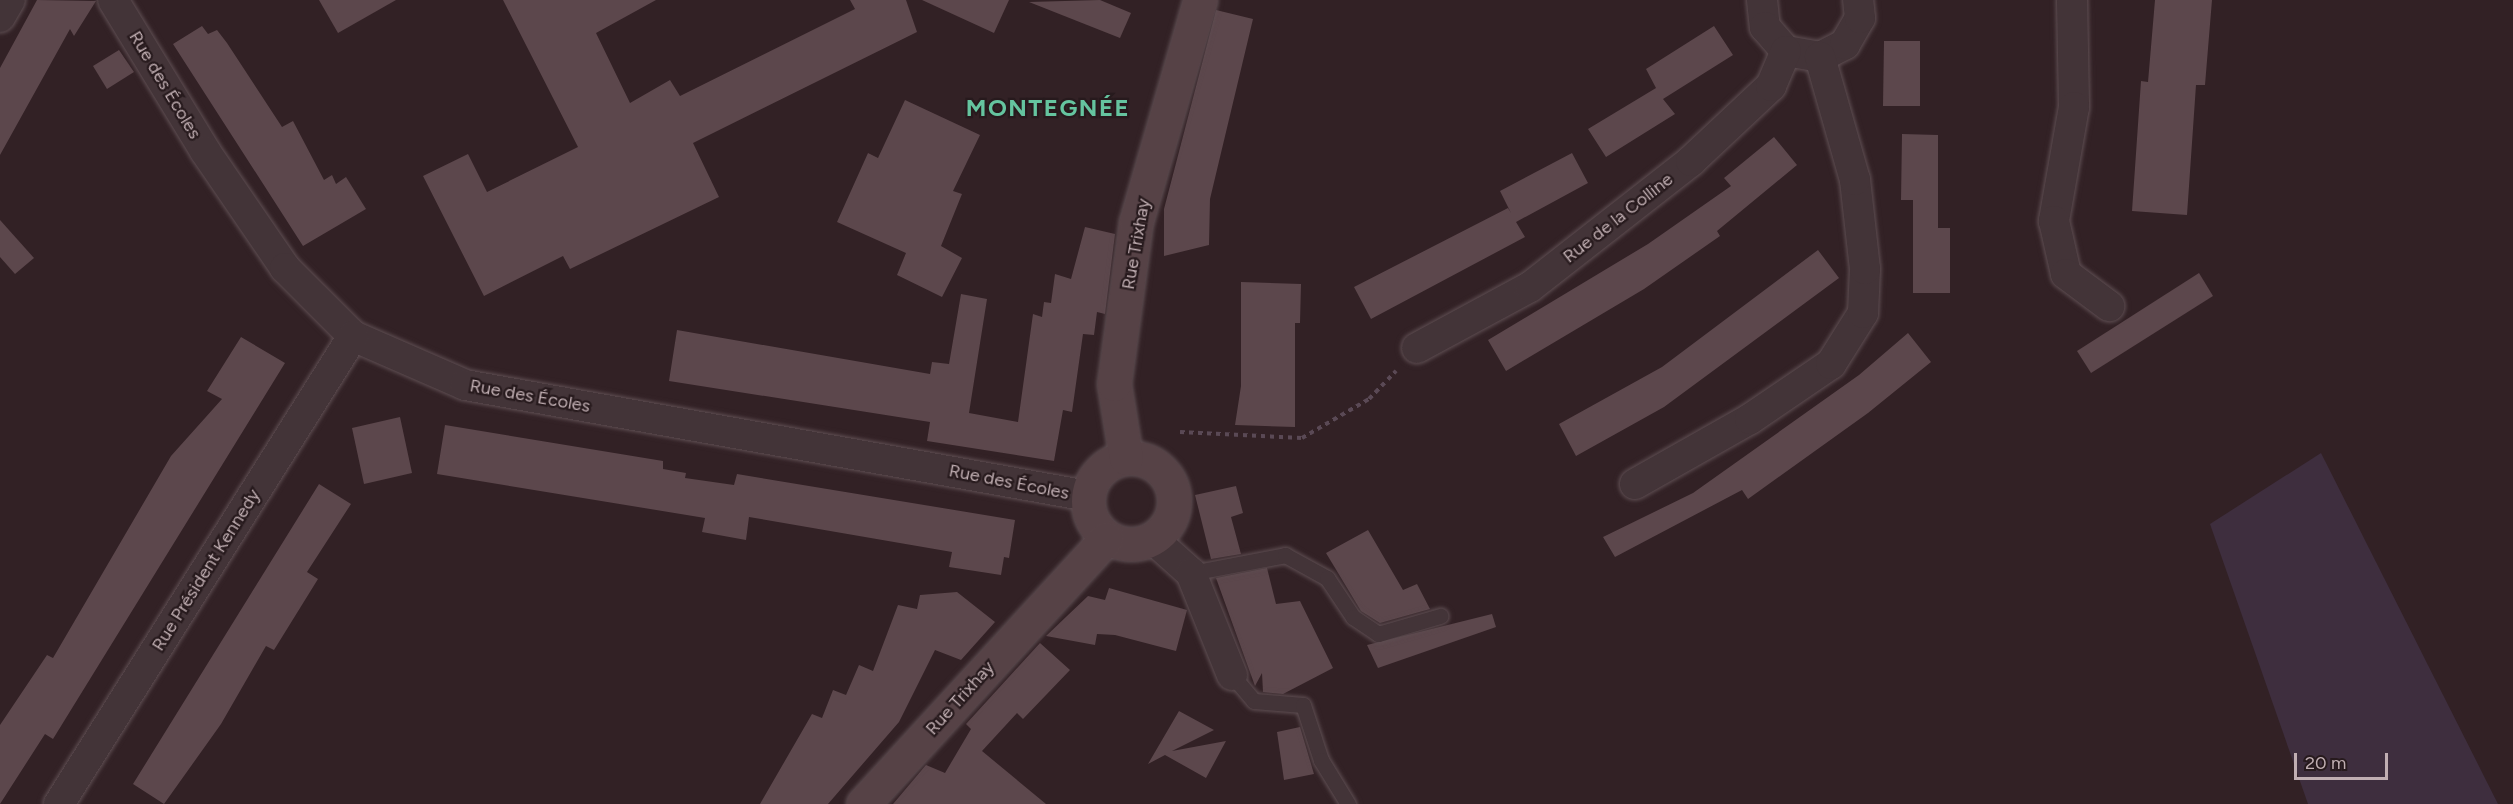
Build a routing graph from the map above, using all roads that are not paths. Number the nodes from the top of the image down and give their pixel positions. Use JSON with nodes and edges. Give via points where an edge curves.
{"nodes":[{"id":1,"x":9,"y":0,"type":"edge"},
{"id":2,"x":114,"y":0,"type":"edge"},
{"id":3,"x":1200,"y":0,"type":"edge"},
{"id":4,"x":1762,"y":0,"type":"edge"},
{"id":5,"x":1858,"y":0,"type":"edge"},
{"id":6,"x":2072,"y":0,"type":"edge"},
{"id":7,"x":0,"y":17,"type":"edge"},
{"id":8,"x":1786,"y":51,"type":"junction"},
{"id":9,"x":1820,"y":57,"type":"junction"},
{"id":10,"x":2109,"y":306,"type":"dead end"},
{"id":11,"x":353,"y":336,"type":"junction"},
{"id":12,"x":1418,"y":348,"type":"road end"},
{"id":13,"x":1126,"y":458,"type":"junction"},
{"id":14,"x":1635,"y":484,"type":"dead end"},
{"id":15,"x":1088,"y":496,"type":"junction"},
{"id":16,"x":1106,"y":539,"type":"junction"},
{"id":17,"x":1153,"y":539,"type":"junction"},
{"id":18,"x":1191,"y":573,"type":"junction"},
{"id":19,"x":1440,"y":616,"type":"dead end"},
{"id":20,"x":1232,"y":675,"type":"joint"},
{"id":21,"x":59,"y":804,"type":"edge"},
{"id":22,"x":863,"y":804,"type":"edge"},
{"id":23,"x":1348,"y":804,"type":"edge"}],
"edges":[{"from":1,"to":7,"type":"street"},
{"from":2,"to":11,"type":"street","name":"Rue des Écoles","via":[[205,151],[285,268]]},
{"from":3,"to":13,"type":"street","name":"Rue Trixhay","via":[[1136,222],[1114,384]]},
{"from":4,"to":8,"type":"street","via":[[1765,27]]},
{"from":5,"to":9,"type":"street","via":[[1860,18],[1845,44]]},
{"from":6,"to":10,"type":"street","via":[[2074,107],[2054,220],[2066,274]]},
{"from":8,"to":9,"type":"street"},
{"from":8,"to":12,"type":"street","name":"Rue de la Colline","via":[[1771,86],[1691,161],[1530,287]]},
{"from":9,"to":14,"type":"street","via":[[1855,180],[1865,269],[1863,313],[1831,364],[1750,419]]},
{"from":11,"to":15,"type":"street","name":"Rue des Écoles","via":[[465,385]]},
{"from":11,"to":21,"type":"street","name":"Rue Président Kennedy"},
{"from":13,"to":15,"type":"street","via":[[1101,470]]},
{"from":13,"to":17,"type":"street","via":[[1158,466],[1174,494],[1168,525]]},
{"from":15,"to":16,"type":"street","via":[[1089,512]]},
{"from":16,"to":17,"type":"street","via":[[1123,545]]},
{"from":16,"to":22,"type":"street","name":"Rue Trixhay"},
{"from":17,"to":18,"type":"street"},
{"from":18,"to":19,"type":"lane","via":[[1285,555],[1327,578],[1353,617],[1378,634]]},
{"from":18,"to":20,"type":"street"},
{"from":20,"to":23,"type":"lane","via":[[1254,701],[1303,705],[1321,760]]}]}
